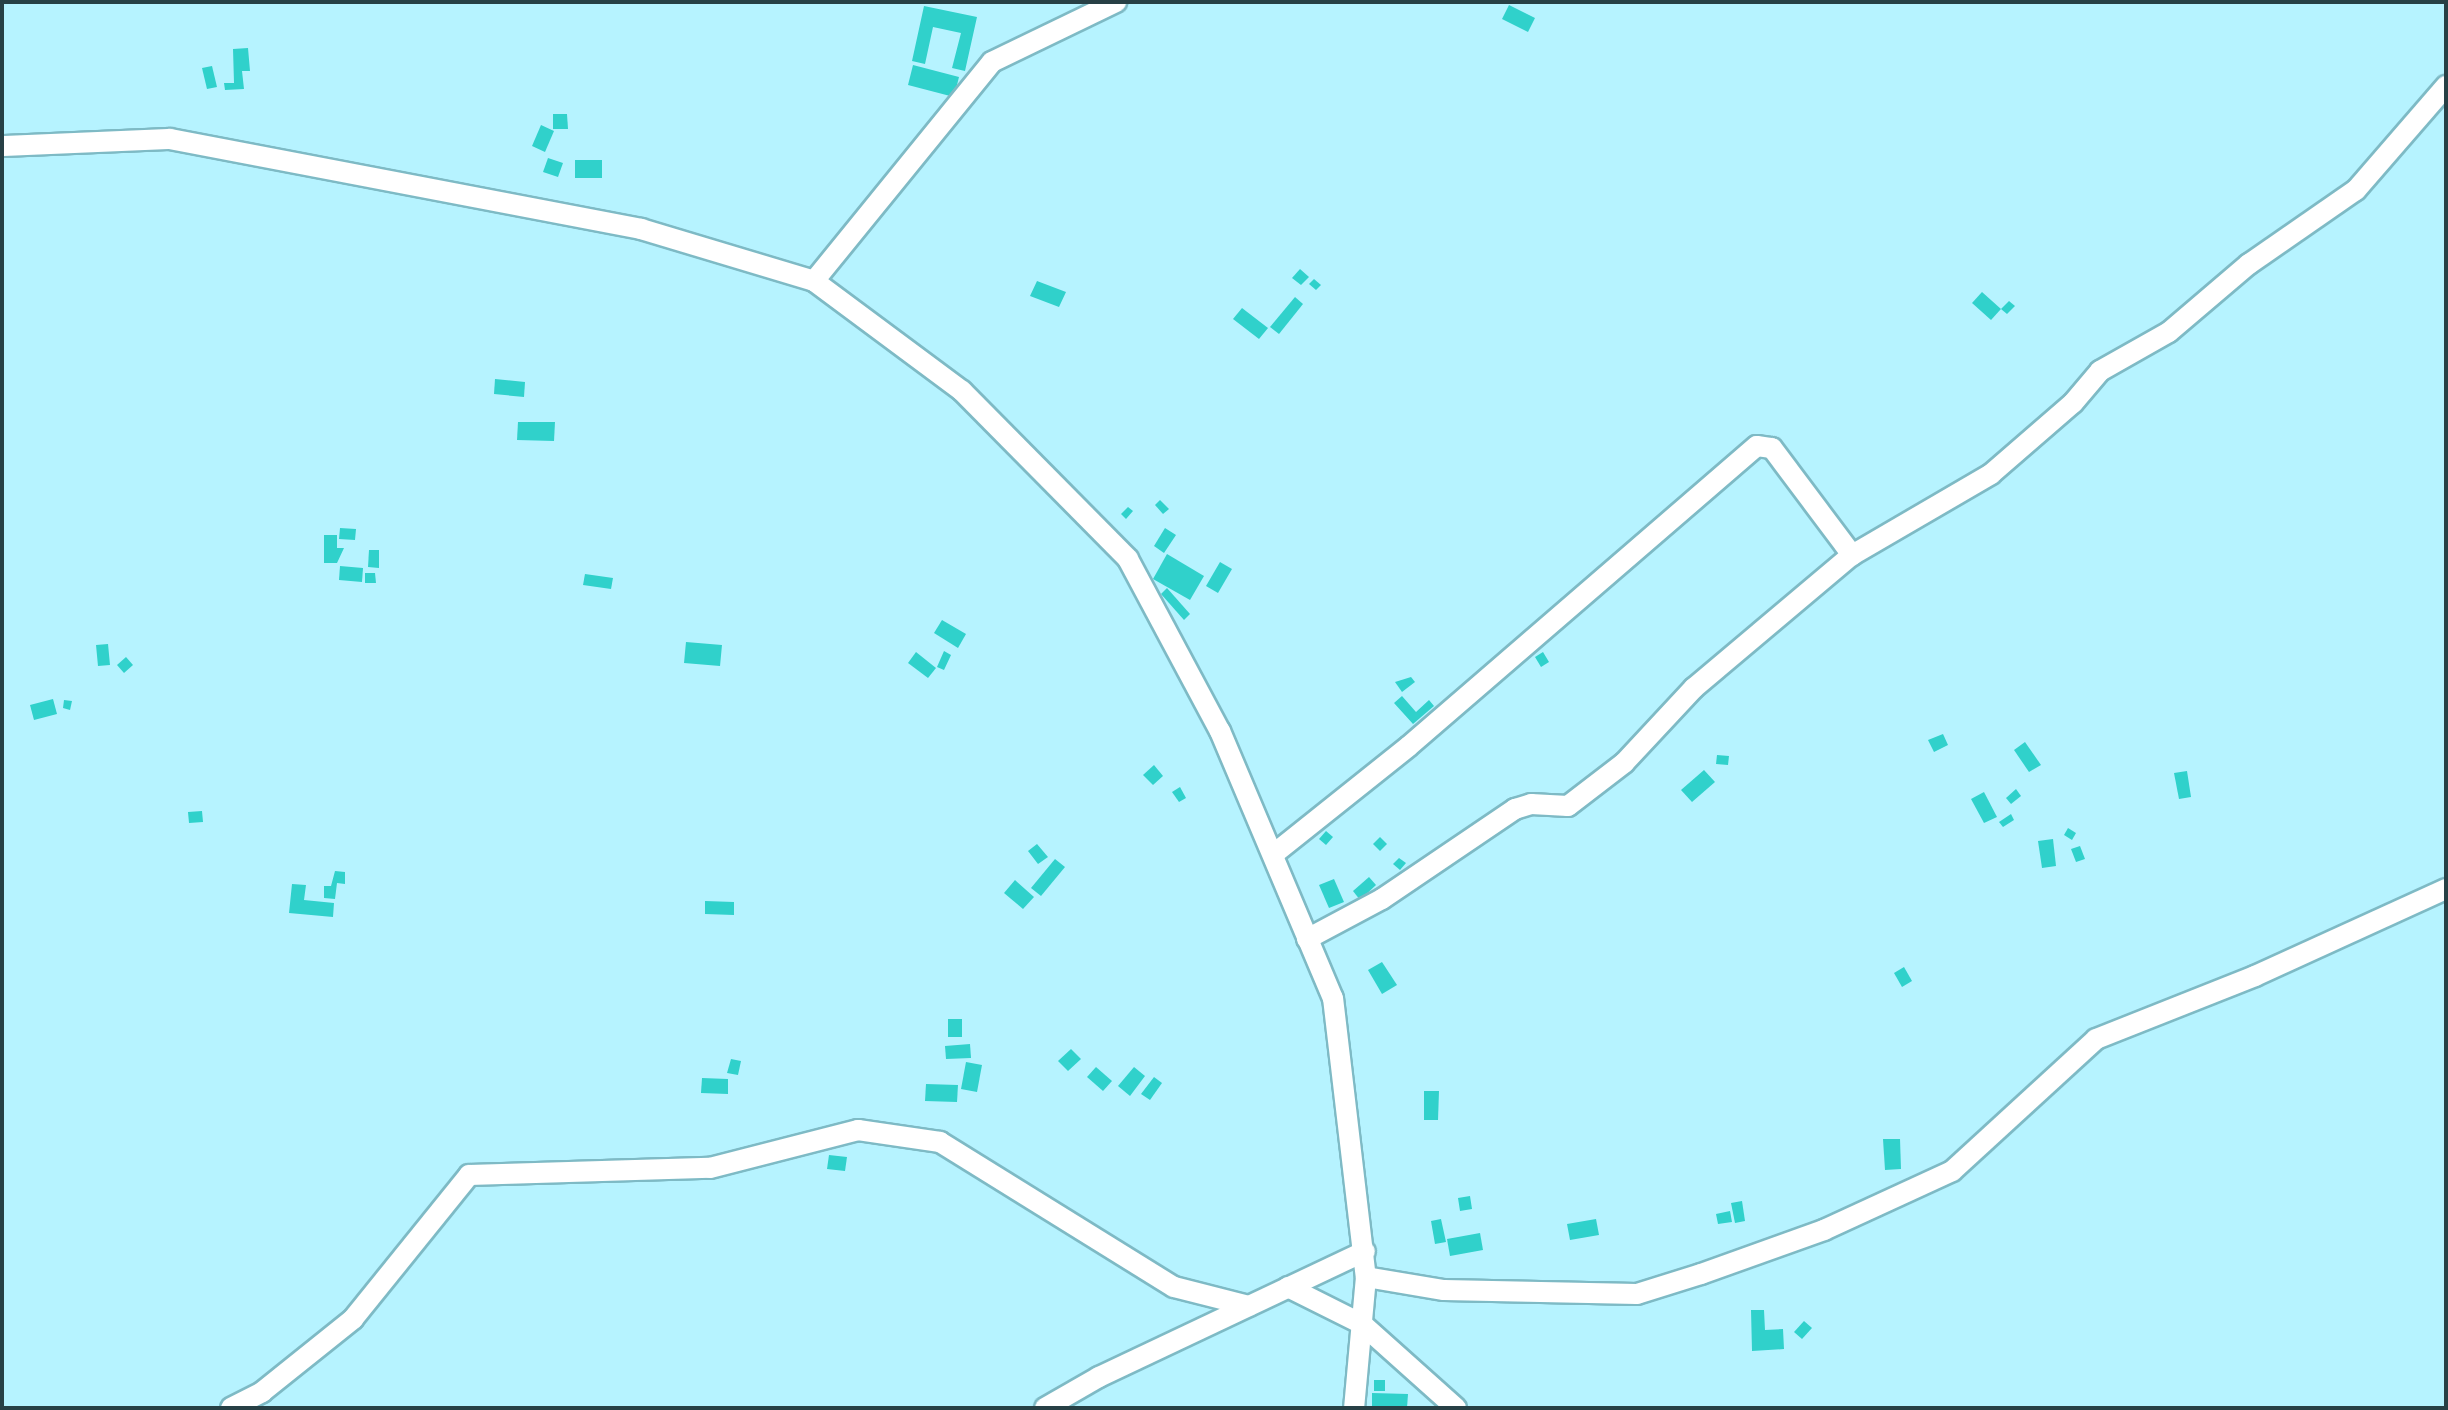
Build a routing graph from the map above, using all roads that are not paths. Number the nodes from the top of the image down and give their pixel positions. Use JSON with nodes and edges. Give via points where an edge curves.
{"nodes":[{"id":1,"x":1116,"y":2,"type":"edge"},
{"id":2,"x":2446,"y":86,"type":"edge"},
{"id":3,"x":2,"y":146,"type":"edge"},
{"id":4,"x":814,"y":281,"type":"junction"},
{"id":5,"x":1852,"y":555,"type":"junction"},
{"id":6,"x":1275,"y":853,"type":"junction"},
{"id":7,"x":2446,"y":889,"type":"edge"},
{"id":8,"x":1307,"y":939,"type":"junction"},
{"id":9,"x":1365,"y":1251,"type":"junction"},
{"id":10,"x":1366,"y":1277,"type":"junction"},
{"id":11,"x":1288,"y":1287,"type":"junction"},
{"id":12,"x":1249,"y":1306,"type":"junction"},
{"id":13,"x":1362,"y":1324,"type":"junction"},
{"id":14,"x":231,"y":1408,"type":"edge"},
{"id":15,"x":1045,"y":1408,"type":"edge"},
{"id":16,"x":1354,"y":1408,"type":"edge"},
{"id":17,"x":1456,"y":1408,"type":"edge"}],
"edges":[{"from":1,"to":4,"type":"street","via":[[992,62]]},
{"from":2,"to":5,"type":"street","via":[[2356,190],[2320,219],[2249,264],[2169,332],[2100,371],[2073,403],[1991,474]]},
{"from":3,"to":4,"type":"street","via":[[170,139],[641,229]]},
{"from":4,"to":6,"type":"street","via":[[962,391],[1128,559],[1220,731]]},
{"from":5,"to":6,"type":"street","via":[[1772,448],[1757,446],[1409,746]]},
{"from":5,"to":8,"type":"street","via":[[1694,688],[1624,763],[1568,806],[1531,804],[1515,809],[1382,899]]},
{"from":6,"to":8,"type":"street"},
{"from":7,"to":10,"type":"street","via":[[2255,976],[2096,1039],[1952,1171],[1824,1230],[1637,1294],[1444,1290]]},
{"from":8,"to":9,"type":"street","via":[[1338,1015]]},
{"from":9,"to":10,"type":"street"},
{"from":9,"to":11,"type":"street"},
{"from":10,"to":13,"type":"street"},
{"from":11,"to":12,"type":"street"},
{"from":11,"to":13,"type":"street"},
{"from":12,"to":14,"type":"street","via":[[1174,1287],[940,1142],[858,1130],[710,1168],[469,1175],[353,1319],[262,1392]]},
{"from":12,"to":15,"type":"street"},
{"from":13,"to":16,"type":"street"},
{"from":13,"to":17,"type":"street"}]}
